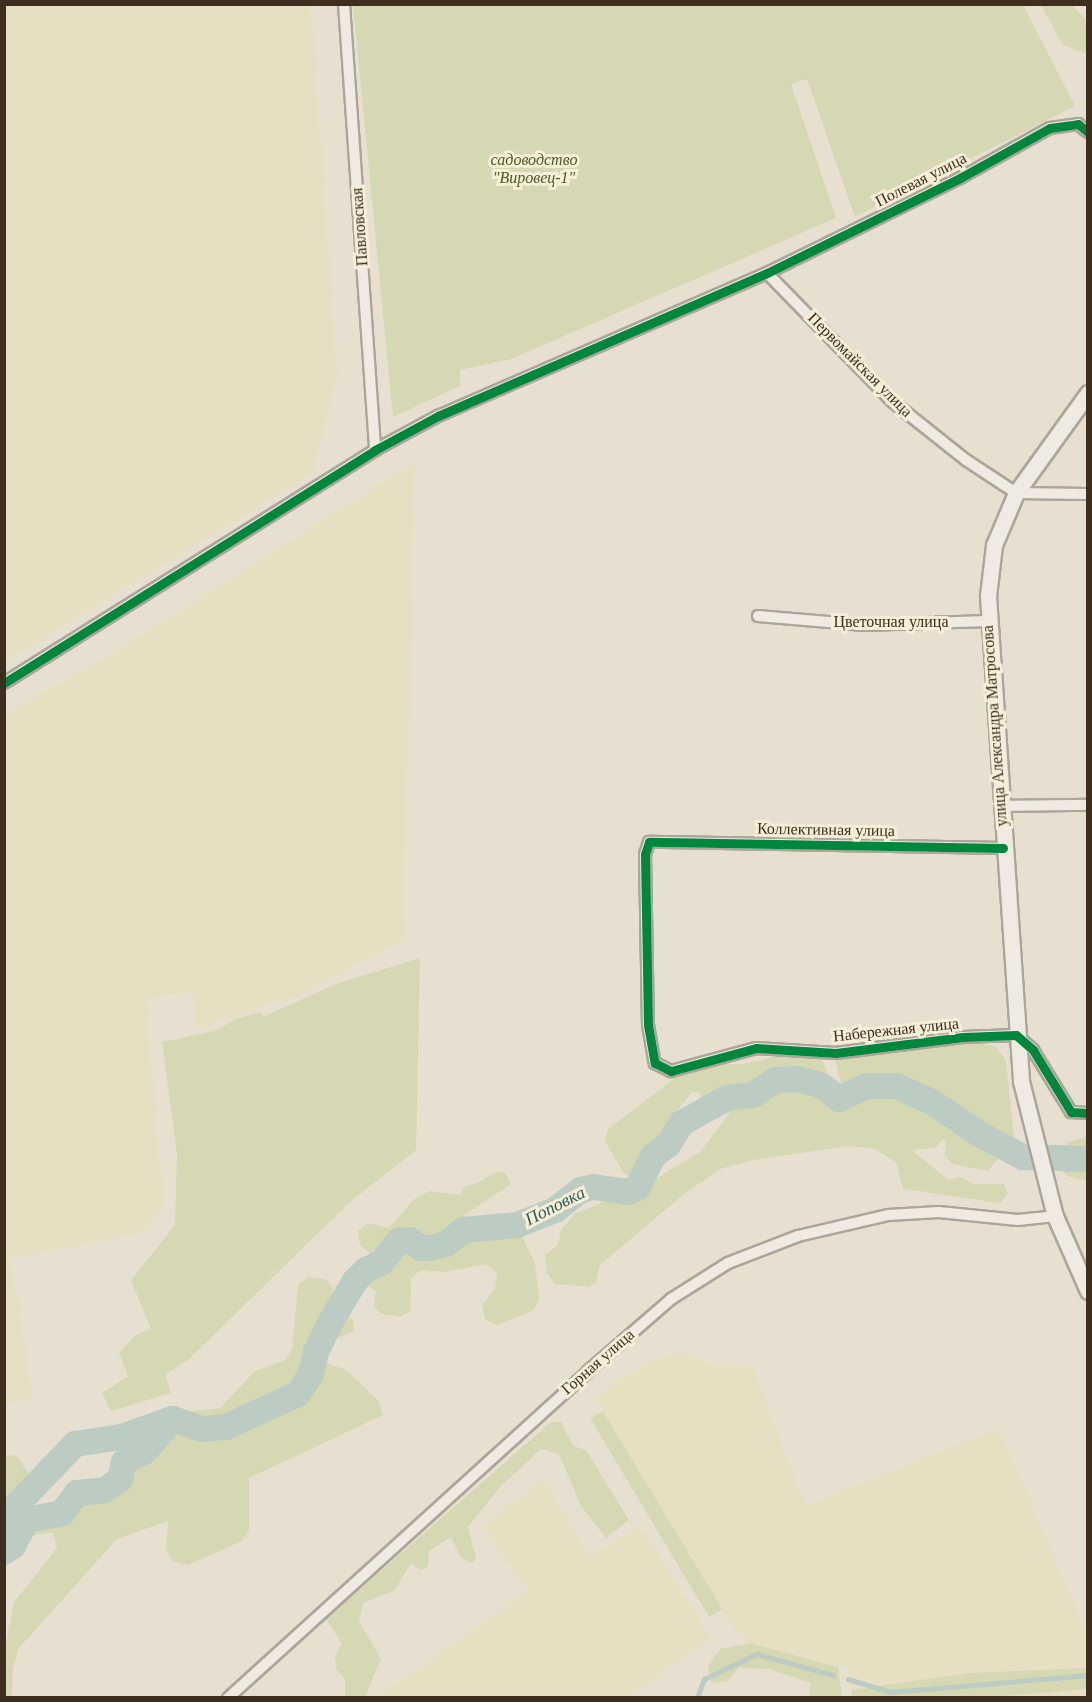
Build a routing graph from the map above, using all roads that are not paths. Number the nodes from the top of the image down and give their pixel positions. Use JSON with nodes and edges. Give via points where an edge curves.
{"nodes":[{"id":1,"x":344,"y":4,"type":"edge"},
{"id":2,"x":1088,"y":132,"type":"edge"},
{"id":3,"x":767,"y":273,"type":"junction"},
{"id":4,"x":1088,"y":393,"type":"edge"},
{"id":5,"x":375,"y":450,"type":"junction"},
{"id":6,"x":1016,"y":493,"type":"junction"},
{"id":7,"x":1088,"y":494,"type":"edge"},
{"id":8,"x":758,"y":616,"type":"dead end"},
{"id":9,"x":988,"y":621,"type":"junction"},
{"id":10,"x":4,"y":682,"type":"edge"},
{"id":11,"x":1088,"y":805,"type":"edge"},
{"id":12,"x":1000,"y":806,"type":"junction"},
{"id":13,"x":1003,"y":848,"type":"junction"},
{"id":14,"x":1016,"y":1035,"type":"junction"},
{"id":15,"x":671,"y":1071,"type":"joint"},
{"id":16,"x":1088,"y":1113,"type":"edge"},
{"id":17,"x":1055,"y":1216,"type":"junction"},
{"id":18,"x":1088,"y":1291,"type":"edge"},
{"id":19,"x":228,"y":1698,"type":"edge"}],
"edges":[{"from":1,"to":5,"type":"street","name":"Павловская"},
{"from":2,"to":3,"type":"street","name":"Полевая улица","via":[[1078,124],[1050,128],[960,178]]},
{"from":3,"to":5,"type":"street","name":"Полевая улица","via":[[465,404]]},
{"from":3,"to":6,"type":"street","name":"Первомайская улица","via":[[893,402],[966,460]]},
{"from":4,"to":6,"type":"main road","name":"улица Александра Матросова"},
{"from":5,"to":10,"type":"street","name":"Полевая улица"},
{"from":6,"to":7,"type":"street"},
{"from":6,"to":9,"type":"main road","name":"улица Александра Матросова","via":[[994,545]]},
{"from":8,"to":9,"type":"street","name":"Цветочная улица","via":[[864,625]]},
{"from":9,"to":12,"type":"main road","name":"улица Александра Матросова"},
{"from":11,"to":12,"type":"street"},
{"from":12,"to":13,"type":"main road","name":"улица Александра Матросова"},
{"from":13,"to":14,"type":"main road","name":"улица Александра Матросова"},
{"from":13,"to":15,"type":"street","name":"Коллективная улица","via":[[649,842],[645,854],[648,1025],[655,1063]]},
{"from":14,"to":15,"type":"street","name":"Набережная улица","via":[[963,1037],[836,1053],[756,1048]]},
{"from":14,"to":16,"type":"street","via":[[1034,1050],[1071,1112]]},
{"from":14,"to":17,"type":"main road","name":"улица Александра Матросова","via":[[1025,1104]]},
{"from":17,"to":18,"type":"main road","name":"улица Александра Матросова"},
{"from":17,"to":19,"type":"street","name":"Горная улица","via":[[1018,1220],[939,1212],[888,1215],[798,1236],[728,1263],[671,1299],[588,1371]]}]}
